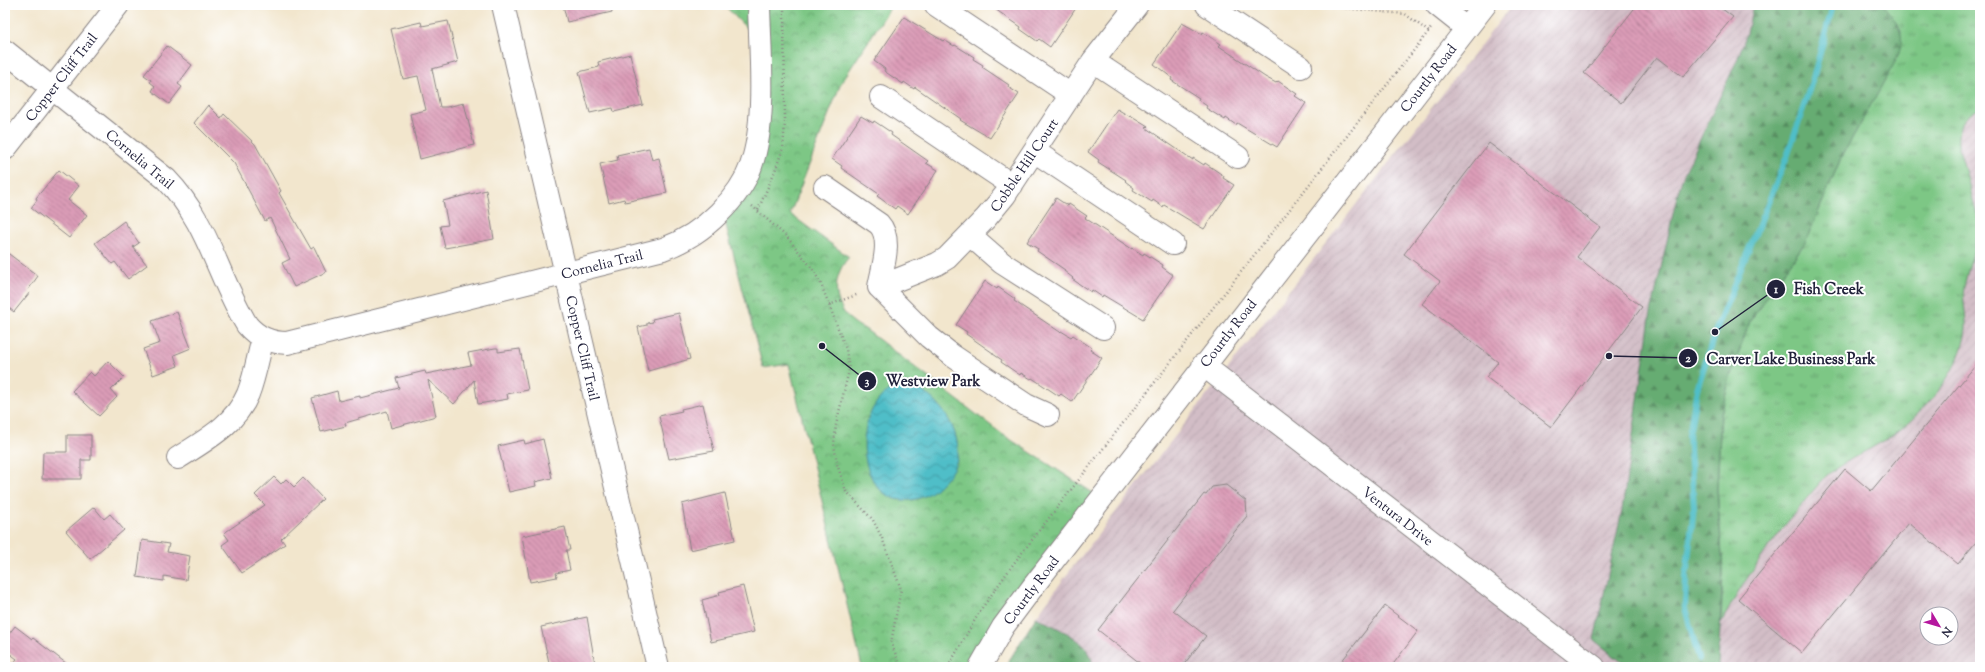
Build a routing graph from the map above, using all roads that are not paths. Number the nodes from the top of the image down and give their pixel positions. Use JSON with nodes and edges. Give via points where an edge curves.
{"nodes":[{"id":1,"x":118,"y":5,"type":"edge"},
{"id":2,"x":503,"y":5,"type":"edge"},
{"id":3,"x":759,"y":5,"type":"edge"},
{"id":4,"x":936,"y":5,"type":"edge"},
{"id":5,"x":1136,"y":5,"type":"edge"},
{"id":6,"x":1207,"y":5,"type":"edge"},
{"id":7,"x":1485,"y":5,"type":"edge"},
{"id":8,"x":1441,"y":8,"type":"edge"},
{"id":9,"x":1466,"y":28,"type":"junction"},
{"id":10,"x":5,"y":51,"type":"edge"},
{"id":11,"x":1093,"y":62,"type":"junction"},
{"id":12,"x":1301,"y":67,"type":"dead end"},
{"id":13,"x":53,"y":88,"type":"junction"},
{"id":14,"x":1071,"y":95,"type":"junction"},
{"id":15,"x":881,"y":97,"type":"dead end"},
{"id":16,"x":5,"y":149,"type":"edge"},
{"id":17,"x":1034,"y":151,"type":"junction"},
{"id":18,"x":1238,"y":157,"type":"dead end"},
{"id":19,"x":1012,"y":185,"type":"junction"},
{"id":20,"x":825,"y":187,"type":"dead end"},
{"id":21,"x":970,"y":235,"type":"junction"},
{"id":22,"x":1173,"y":244,"type":"dead end"},
{"id":23,"x":565,"y":273,"type":"junction"},
{"id":24,"x":879,"y":287,"type":"junction"},
{"id":25,"x":1103,"y":328,"type":"dead end"},
{"id":26,"x":263,"y":338,"type":"junction"},
{"id":27,"x":1203,"y":365,"type":"junction"},
{"id":28,"x":1048,"y":415,"type":"dead end"},
{"id":29,"x":178,"y":458,"type":"dead end"},
{"id":30,"x":658,"y":667,"type":"edge"},
{"id":31,"x":980,"y":667,"type":"edge"},
{"id":32,"x":1594,"y":667,"type":"edge"}],
"edges":[{"from":1,"to":13,"type":"street","name":"Copper Cliff Trail"},
{"from":2,"to":23,"type":"street","name":"Copper Cliff Trail"},
{"from":3,"to":23,"type":"street","name":"Cornelia Trail","via":[[758,142],[751,167],[735,194],[702,229],[680,242]]},
{"from":4,"to":14,"type":"street"},
{"from":5,"to":11,"type":"street","name":"Cobble Hill Court"},
{"from":6,"to":12,"type":"street"},
{"from":7,"to":9,"type":"street","name":"Courtly Road"},
{"from":8,"to":9,"type":"street"},
{"from":9,"to":27,"type":"street","name":"Courtly Road"},
{"from":10,"to":13,"type":"street","name":"Cornelia Trail"},
{"from":11,"to":14,"type":"street","name":"Cobble Hill Court"},
{"from":11,"to":18,"type":"street"},
{"from":13,"to":16,"type":"street","name":"Copper Cliff Trail"},
{"from":13,"to":26,"type":"street","name":"Cornelia Trail","via":[[153,167],[181,196],[201,226],[244,320],[250,329]]},
{"from":14,"to":17,"type":"street","name":"Cobble Hill Court"},
{"from":15,"to":19,"type":"street"},
{"from":17,"to":19,"type":"street","name":"Cobble Hill Court"},
{"from":17,"to":22,"type":"street"},
{"from":19,"to":21,"type":"street","name":"Cobble Hill Court","via":[[992,212]]},
{"from":20,"to":24,"type":"street","via":[[884,230],[885,245]]},
{"from":21,"to":24,"type":"street","name":"Cobble Hill Court","via":[[943,260]]},
{"from":21,"to":25,"type":"street","via":[[1002,263]]},
{"from":23,"to":26,"type":"street","name":"Cornelia Trail","via":[[292,342],[281,343]]},
{"from":23,"to":30,"type":"street","name":"Copper Cliff Trail"},
{"from":24,"to":28,"type":"street","via":[[929,337],[953,356],[1026,405]]},
{"from":26,"to":29,"type":"street","via":[[248,396],[240,409],[222,428]]},
{"from":27,"to":31,"type":"street","name":"Courtly Road","via":[[1011,616]]},
{"from":27,"to":32,"type":"street","name":"Ventura Drive"}]}
